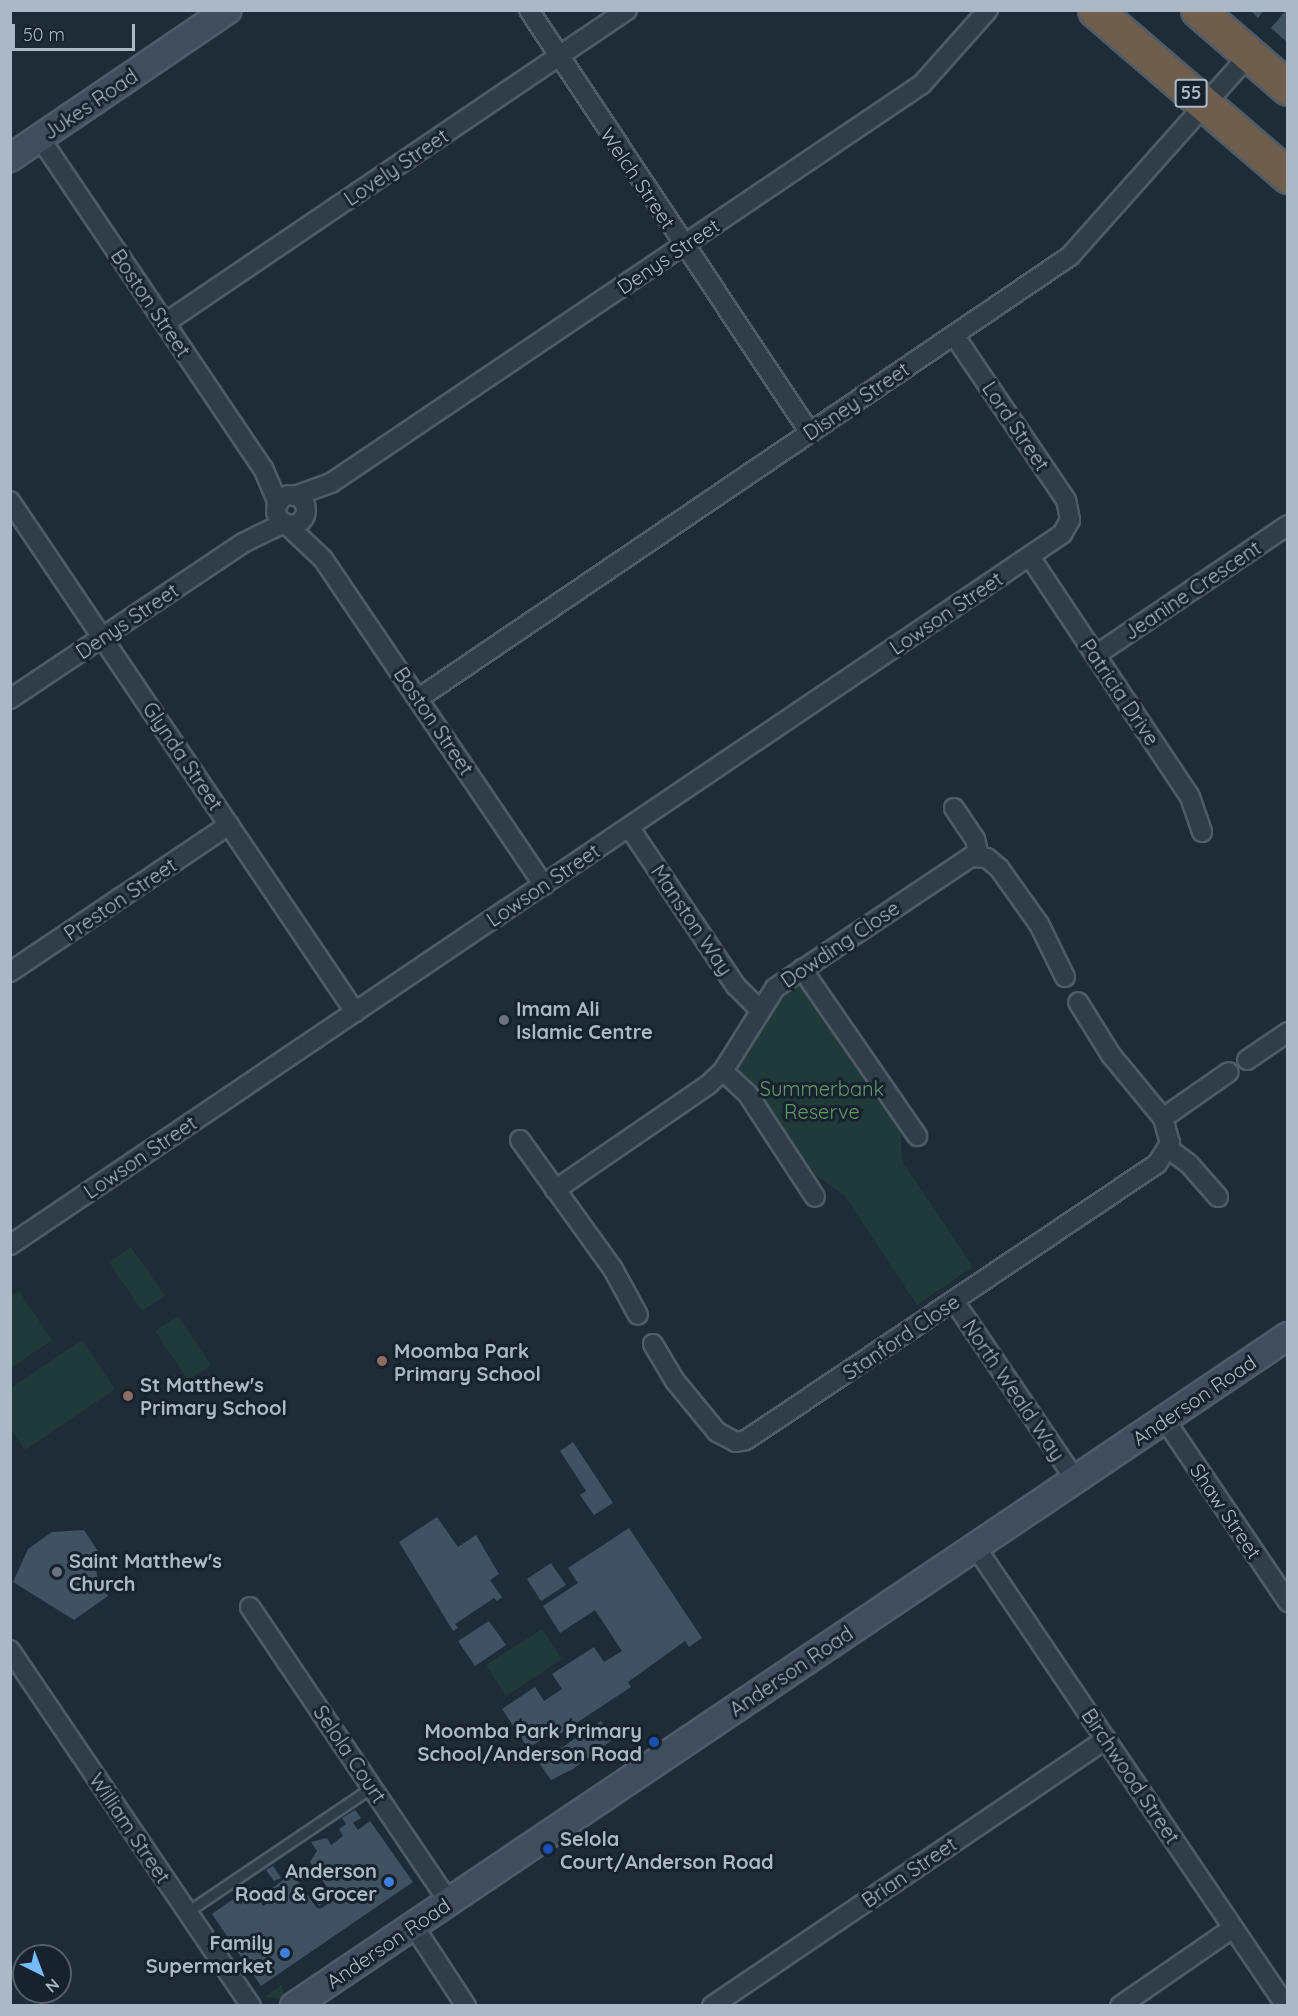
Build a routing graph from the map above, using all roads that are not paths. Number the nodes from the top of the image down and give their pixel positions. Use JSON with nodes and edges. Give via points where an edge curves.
{"nodes":[{"id":1,"x":228,"y":10,"type":"edge"},
{"id":2,"x":529,"y":10,"type":"edge"},
{"id":3,"x":627,"y":10,"type":"edge"},
{"id":4,"x":988,"y":10,"type":"edge"},
{"id":5,"x":1095,"y":10,"type":"edge"},
{"id":6,"x":1198,"y":10,"type":"edge"},
{"id":7,"x":1249,"y":55,"type":"junction"},
{"id":8,"x":558,"y":57,"type":"junction"},
{"id":9,"x":1287,"y":88,"type":"edge"},
{"id":10,"x":1205,"y":105,"type":"junction"},
{"id":11,"x":40,"y":138,"type":"junction"},
{"id":12,"x":10,"y":158,"type":"edge"},
{"id":13,"x":1287,"y":176,"type":"edge"},
{"id":14,"x":684,"y":245,"type":"junction"},
{"id":15,"x":165,"y":323,"type":"junction"},
{"id":16,"x":954,"y":335,"type":"junction"},
{"id":17,"x":810,"y":433,"type":"junction"},
{"id":18,"x":331,"y":483,"type":"junction"},
{"id":19,"x":10,"y":501,"type":"edge"},
{"id":20,"x":285,"y":509,"type":"junction"},
{"id":21,"x":305,"y":515,"type":"junction"},
{"id":22,"x":1070,"y":520,"type":"joint"},
{"id":23,"x":1287,"y":525,"type":"edge"},
{"id":24,"x":1030,"y":557,"type":"junction"},
{"id":25,"x":323,"y":559,"type":"junction"},
{"id":26,"x":102,"y":637,"type":"junction"},
{"id":27,"x":1096,"y":655,"type":"junction"},
{"id":28,"x":419,"y":698,"type":"junction"},
{"id":29,"x":10,"y":699,"type":"edge"},
{"id":30,"x":954,"y":808,"type":"dead end"},
{"id":31,"x":229,"y":825,"type":"junction"},
{"id":32,"x":629,"y":827,"type":"junction"},
{"id":33,"x":1202,"y":832,"type":"dead end"},
{"id":34,"x":979,"y":856,"type":"junction"},
{"id":35,"x":544,"y":885,"type":"junction"},
{"id":36,"x":802,"y":969,"type":"junction"},
{"id":37,"x":10,"y":972,"type":"edge"},
{"id":38,"x":1065,"y":977,"type":"dead end"},
{"id":39,"x":1078,"y":1002,"type":"dead end"},
{"id":40,"x":759,"y":1010,"type":"junction"},
{"id":41,"x":355,"y":1012,"type":"junction"},
{"id":42,"x":1287,"y":1032,"type":"edge"},
{"id":43,"x":1247,"y":1060,"type":"dead end"},
{"id":44,"x":723,"y":1071,"type":"junction"},
{"id":45,"x":1229,"y":1072,"type":"dead end"},
{"id":46,"x":1163,"y":1118,"type":"junction"},
{"id":47,"x":917,"y":1136,"type":"dead end"},
{"id":48,"x":520,"y":1140,"type":"dead end"},
{"id":49,"x":1169,"y":1149,"type":"junction"},
{"id":50,"x":555,"y":1190,"type":"junction"},
{"id":51,"x":815,"y":1197,"type":"dead end"},
{"id":52,"x":1218,"y":1197,"type":"dead end"},
{"id":53,"x":10,"y":1245,"type":"edge"},
{"id":54,"x":954,"y":1301,"type":"junction"},
{"id":55,"x":638,"y":1315,"type":"dead end"},
{"id":56,"x":1287,"y":1336,"type":"edge"},
{"id":57,"x":653,"y":1344,"type":"dead end"},
{"id":58,"x":1165,"y":1420,"type":"junction"},
{"id":59,"x":1075,"y":1479,"type":"junction"},
{"id":60,"x":975,"y":1546,"type":"junction"},
{"id":61,"x":1287,"y":1602,"type":"edge"},
{"id":62,"x":250,"y":1607,"type":"dead end"},
{"id":63,"x":10,"y":1650,"type":"edge"},
{"id":64,"x":1106,"y":1740,"type":"junction"},
{"id":65,"x":372,"y":1787,"type":"junction"},
{"id":66,"x":449,"y":1902,"type":"junction"},
{"id":67,"x":187,"y":1912,"type":"junction"},
{"id":68,"x":413,"y":1925,"type":"junction"},
{"id":69,"x":1233,"y":1928,"type":"junction"},
{"id":70,"x":251,"y":2006,"type":"edge"},
{"id":71,"x":294,"y":2006,"type":"edge"},
{"id":72,"x":466,"y":2006,"type":"edge"},
{"id":73,"x":712,"y":2006,"type":"edge"},
{"id":74,"x":1120,"y":2006,"type":"edge"},
{"id":75,"x":1286,"y":2006,"type":"edge"}],
"edges":[{"from":1,"to":11,"type":"street","name":"Jukes Road"},
{"from":2,"to":8,"type":"street","name":"Welch Street"},
{"from":3,"to":8,"type":"street","name":"Lovely Street"},
{"from":4,"to":14,"type":"street","name":"Denys Street","via":[[922,84]]},
{"from":5,"to":10,"type":"highway","number":"55"},
{"from":6,"to":7,"type":"highway"},
{"from":7,"to":9,"type":"highway"},
{"from":7,"to":10,"type":"street","name":"Disney Street"},
{"from":8,"to":14,"type":"street","name":"Welch Street"},
{"from":8,"to":15,"type":"street","name":"Lovely Street"},
{"from":10,"to":13,"type":"highway","number":"55"},
{"from":10,"to":16,"type":"street","name":"Disney Street","via":[[1081,247]]},
{"from":11,"to":12,"type":"street","name":"Jukes Road"},
{"from":11,"to":15,"type":"street","name":"Boston Street"},
{"from":14,"to":17,"type":"street","name":"Welch Street"},
{"from":14,"to":18,"type":"street","name":"Denys Street"},
{"from":15,"to":20,"type":"street","name":"Boston Street","via":[[263,468]]},
{"from":16,"to":17,"type":"street","name":"Disney Street"},
{"from":16,"to":22,"type":"street","name":"Lord Street","via":[[1066,500]]},
{"from":17,"to":28,"type":"street","name":"Disney Street"},
{"from":18,"to":20,"type":"street","name":"Denys Street"},
{"from":18,"to":21,"type":"street","name":"Denys Street"},
{"from":19,"to":26,"type":"street","name":"Glynda Street"},
{"from":20,"to":21,"type":"street","via":[[298,523]]},
{"from":20,"to":25,"type":"street","name":"Boston Street"},
{"from":20,"to":26,"type":"street","name":"Denys Street","via":[[243,543]]},
{"from":21,"to":25,"type":"street","name":"Boston Street"},
{"from":22,"to":24,"type":"street","name":"Lowson Street","via":[[1062,534]]},
{"from":23,"to":27,"type":"street","name":"Jeanine Crescent"},
{"from":24,"to":27,"type":"street","name":"Patricia Drive"},
{"from":24,"to":32,"type":"street","name":"Lowson Street"},
{"from":25,"to":28,"type":"street","name":"Boston Street"},
{"from":26,"to":29,"type":"street","name":"Denys Street"},
{"from":26,"to":31,"type":"street","name":"Glynda Street"},
{"from":27,"to":33,"type":"street","name":"Patricia Drive","via":[[1190,797]]},
{"from":28,"to":35,"type":"street","name":"Boston Street"},
{"from":30,"to":34,"type":"street","via":[[975,839]]},
{"from":31,"to":37,"type":"street","name":"Preston Street"},
{"from":31,"to":41,"type":"street","name":"Glynda Street"},
{"from":32,"to":35,"type":"street","name":"Lowson Street"},
{"from":32,"to":40,"type":"street","name":"Manston Way","via":[[736,986]]},
{"from":34,"to":36,"type":"street","name":"Dowding Close","via":[[964,859]]},
{"from":34,"to":38,"type":"street","via":[[993,862],[1023,900]]},
{"from":35,"to":41,"type":"street","name":"Lowson Street"},
{"from":36,"to":40,"type":"street","name":"Dowding Close","via":[[775,988]]},
{"from":36,"to":47,"type":"street"},
{"from":39,"to":46,"type":"street","via":[[1111,1056]]},
{"from":40,"to":44,"type":"street","name":"Dowding Close"},
{"from":41,"to":53,"type":"street","name":"Lowson Street"},
{"from":42,"to":43,"type":"street"},
{"from":44,"to":50,"type":"street","name":"Dowding Close"},
{"from":44,"to":51,"type":"street","via":[[747,1093]]},
{"from":45,"to":46,"type":"street"},
{"from":46,"to":49,"type":"street","via":[[1169,1132]]},
{"from":48,"to":50,"type":"street"},
{"from":49,"to":52,"type":"street","via":[[1189,1164]]},
{"from":49,"to":54,"type":"street","name":"Stanford Close","via":[[1157,1164]]},
{"from":50,"to":55,"type":"street","via":[[613,1269]]},
{"from":54,"to":57,"type":"street","name":"Stanford Close","via":[[757,1434],[736,1442],[717,1432],[693,1406]]},
{"from":54,"to":59,"type":"street","name":"North Weald Way"},
{"from":56,"to":58,"type":"street","name":"Anderson Road"},
{"from":58,"to":59,"type":"street","name":"Anderson Road"},
{"from":58,"to":61,"type":"street","name":"Shaw Street"},
{"from":59,"to":60,"type":"street","name":"Anderson Road"},
{"from":60,"to":64,"type":"street","name":"Birchwood Street"},
{"from":60,"to":66,"type":"street","name":"Anderson Road"},
{"from":62,"to":65,"type":"street","name":"Selola Court"},
{"from":63,"to":67,"type":"street","name":"William Street"},
{"from":64,"to":69,"type":"street","name":"Birchwood Street"},
{"from":64,"to":73,"type":"street","name":"Brian Street"},
{"from":65,"to":66,"type":"street","name":"Selola Court"},
{"from":65,"to":67,"type":"lane"},
{"from":66,"to":68,"type":"street","name":"Anderson Road"},
{"from":67,"to":70,"type":"street","name":"William Street"},
{"from":68,"to":71,"type":"street","name":"Anderson Road"},
{"from":68,"to":72,"type":"street"},
{"from":69,"to":74,"type":"street"},
{"from":69,"to":75,"type":"street","name":"Birchwood Street"}]}
